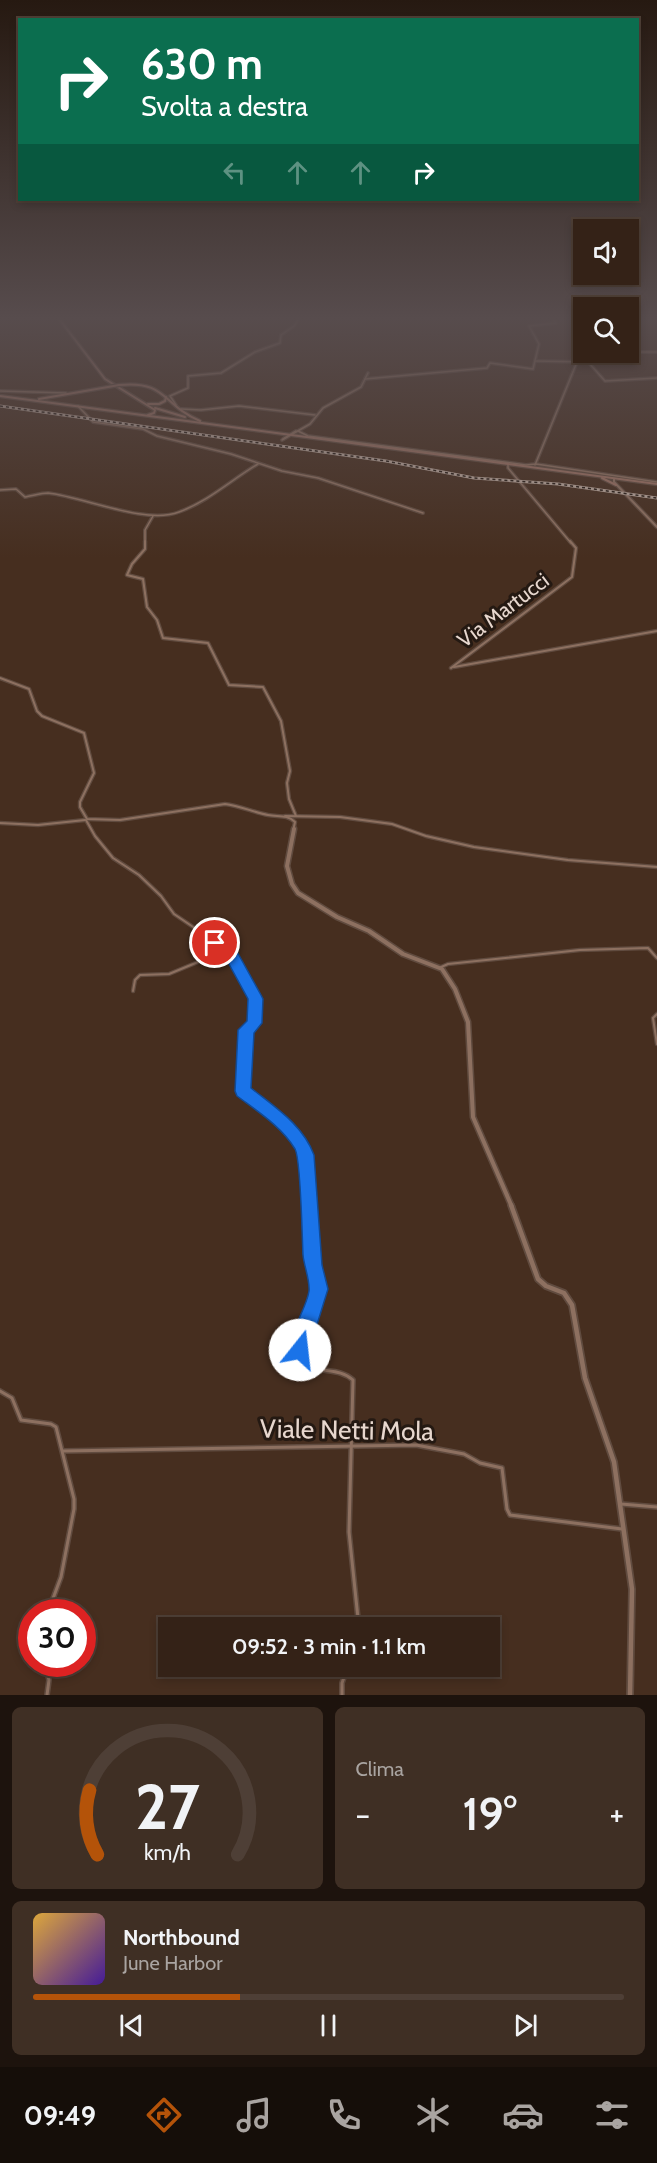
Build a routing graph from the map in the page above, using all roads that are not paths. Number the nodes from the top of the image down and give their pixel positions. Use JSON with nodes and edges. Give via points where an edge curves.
{"nodes":[{"id":1,"x":26,"y":399,"type":"edge"},
{"id":2,"x":45,"y":399,"type":"edge"},
{"id":3,"x":50,"y":399,"type":"edge"},
{"id":4,"x":55,"y":399,"type":"edge"},
{"id":5,"x":138,"y":399,"type":"edge"},
{"id":6,"x":166,"y":399,"type":"edge"},
{"id":7,"x":170,"y":399,"type":"edge"},
{"id":8,"x":170,"y":399,"type":"edge"},
{"id":9,"x":341,"y":399,"type":"edge"},
{"id":10,"x":563,"y":399,"type":"edge"},
{"id":11,"x":40,"y":401,"type":"junction"},
{"id":12,"x":55,"y":403,"type":"junction"},
{"id":13,"x":144,"y":403,"type":"junction"},
{"id":14,"x":78,"y":406,"type":"junction"},
{"id":15,"x":315,"y":414,"type":"junction"},
{"id":16,"x":144,"y":415,"type":"junction"},
{"id":17,"x":204,"y":422,"type":"junction"},
{"id":18,"x":224,"y":426,"type":"junction"},
{"id":19,"x":280,"y":434,"type":"junction"},
{"id":20,"x":290,"y":435,"type":"junction"},
{"id":21,"x":301,"y":436,"type":"junction"},
{"id":22,"x":258,"y":464,"type":"junction"},
{"id":23,"x":508,"y":464,"type":"junction"},
{"id":24,"x":535,"y":466,"type":"junction"},
{"id":25,"x":587,"y":474,"type":"junction"},
{"id":26,"x":615,"y":478,"type":"junction"},
{"id":27,"x":641,"y":482,"type":"junction"},
{"id":28,"x":657,"y":483,"type":"edge"},
{"id":29,"x":618,"y":486,"type":"junction"},
{"id":30,"x":0,"y":490,"type":"edge"},
{"id":31,"x":423,"y":513,"type":"dead end"},
{"id":32,"x":153,"y":516,"type":"junction"},
{"id":33,"x":657,"y":527,"type":"edge"},
{"id":34,"x":657,"y":631,"type":"edge"},
{"id":35,"x":0,"y":678,"type":"edge"},
{"id":36,"x":285,"y":816,"type":"junction"},
{"id":37,"x":296,"y":816,"type":"junction"},
{"id":38,"x":87,"y":820,"type":"junction"},
{"id":39,"x":0,"y":823,"type":"edge"},
{"id":40,"x":657,"y":867,"type":"edge"},
{"id":41,"x":227,"y":950,"type":"junction"},
{"id":42,"x":657,"y":958,"type":"edge"},
{"id":43,"x":439,"y":968,"type":"junction"},
{"id":44,"x":133,"y":991,"type":"dead end"},
{"id":45,"x":657,"y":1014,"type":"edge"},
{"id":46,"x":657,"y":1044,"type":"edge"},
{"id":47,"x":0,"y":1391,"type":"edge"},
{"id":48,"x":350,"y":1445,"type":"junction"},
{"id":49,"x":63,"y":1450,"type":"junction"},
{"id":50,"x":620,"y":1503,"type":"junction"},
{"id":51,"x":657,"y":1507,"type":"edge"},
{"id":52,"x":622,"y":1529,"type":"junction"},
{"id":53,"x":53,"y":1599,"type":"edge"},
{"id":54,"x":358,"y":1617,"type":"edge"},
{"id":55,"x":48,"y":1677,"type":"edge"},
{"id":56,"x":344,"y":1677,"type":"edge"},
{"id":57,"x":47,"y":1695,"type":"edge"},
{"id":58,"x":342,"y":1695,"type":"edge"},
{"id":59,"x":630,"y":1695,"type":"edge"}],
"edges":[{"from":1,"to":11,"type":"main road"},
{"from":2,"to":11,"type":"main road"},
{"from":3,"to":11,"type":"main road"},
{"from":4,"to":12,"type":"main road"},
{"from":5,"to":13,"type":"main road"},
{"from":6,"to":13,"type":"main road","via":[[159,404]]},
{"from":7,"to":15,"type":"street","via":[[178,408],[189,410],[239,406]]},
{"from":8,"to":17,"type":"main road","via":[[180,412]]},
{"from":9,"to":15,"type":"street"},
{"from":10,"to":24,"type":"street"},
{"from":11,"to":12,"type":"main road"},
{"from":12,"to":14,"type":"main road"},
{"from":13,"to":16,"type":"main road","via":[[155,411]]},
{"from":13,"to":17,"type":"main road"},
{"from":14,"to":16,"type":"main road"},
{"from":14,"to":22,"type":"street","via":[[93,422],[143,429]]},
{"from":15,"to":20,"type":"street","via":[[310,423]]},
{"from":16,"to":18,"type":"main road"},
{"from":17,"to":18,"type":"main road"},
{"from":18,"to":19,"type":"main road"},
{"from":19,"to":20,"type":"main road"},
{"from":19,"to":20,"type":"main road"},
{"from":20,"to":21,"type":"main road"},
{"from":20,"to":21,"type":"main road"},
{"from":20,"to":24,"type":"street"},
{"from":21,"to":23,"type":"main road"},
{"from":22,"to":31,"type":"street","via":[[318,478]]},
{"from":22,"to":32,"type":"street","via":[[178,513]]},
{"from":23,"to":24,"type":"main road"},
{"from":23,"to":34,"type":"street","name":"Via Martucci","via":[[576,548],[572,577],[451,668]]},
{"from":24,"to":25,"type":"main road"},
{"from":24,"to":28,"type":"street"},
{"from":25,"to":26,"type":"main road"},
{"from":25,"to":29,"type":"main road"},
{"from":26,"to":27,"type":"main road"},
{"from":26,"to":29,"type":"street","via":[[612,480]]},
{"from":27,"to":28,"type":"main road"},
{"from":27,"to":29,"type":"main road","via":[[626,481]]},
{"from":29,"to":33,"type":"street"},
{"from":30,"to":32,"type":"street","via":[[16,489],[27,498],[48,494]]},
{"from":32,"to":37,"type":"street","via":[[146,528],[145,549],[127,575],[142,579],[147,609],[157,620],[163,638],[208,643],[229,685],[264,688],[281,721],[290,771],[290,799]]},
{"from":35,"to":38,"type":"street","via":[[28,689],[42,716],[84,733],[94,772],[80,802]]},
{"from":36,"to":37,"type":"street"},
{"from":36,"to":38,"type":"street","via":[[225,804],[127,819]]},
{"from":36,"to":43,"type":"street","via":[[295,822],[287,866],[299,894],[403,954]]},
{"from":37,"to":40,"type":"street","via":[[392,824],[426,836],[497,850]]},
{"from":38,"to":39,"type":"street","via":[[38,825]]},
{"from":38,"to":41,"type":"street","via":[[94,836],[113,858],[139,875],[174,914]]},
{"from":41,"to":44,"type":"street","via":[[169,974],[140,975]]},
{"from":41,"to":48,"type":"street","via":[[256,999],[254,1023],[246,1030],[243,1091],[284,1124],[306,1155],[313,1265],[319,1289],[303,1333],[300,1361],[308,1368],[351,1377]]},
{"from":42,"to":43,"type":"street","via":[[648,948],[591,950]]},
{"from":43,"to":50,"type":"street","via":[[447,974],[468,1022],[472,1111],[478,1132],[512,1207],[538,1279],[564,1293],[573,1305],[583,1369],[614,1462]]},
{"from":45,"to":46,"type":"street","via":[[653,1018]]},
{"from":47,"to":49,"type":"street","via":[[14,1401],[21,1420],[56,1427]]},
{"from":48,"to":49,"type":"street","name":"Viale Netti Mola"},
{"from":48,"to":52,"type":"street","name":"Viale Netti Mola","via":[[416,1445],[464,1454],[502,1468],[510,1515]]},
{"from":48,"to":54,"type":"street","via":[[349,1532]]},
{"from":49,"to":53,"type":"street","via":[[74,1514]]},
{"from":50,"to":51,"type":"street"},
{"from":50,"to":52,"type":"street"},
{"from":52,"to":59,"type":"street","via":[[632,1589]]},
{"from":55,"to":57,"type":"street"},
{"from":56,"to":58,"type":"street"}]}
